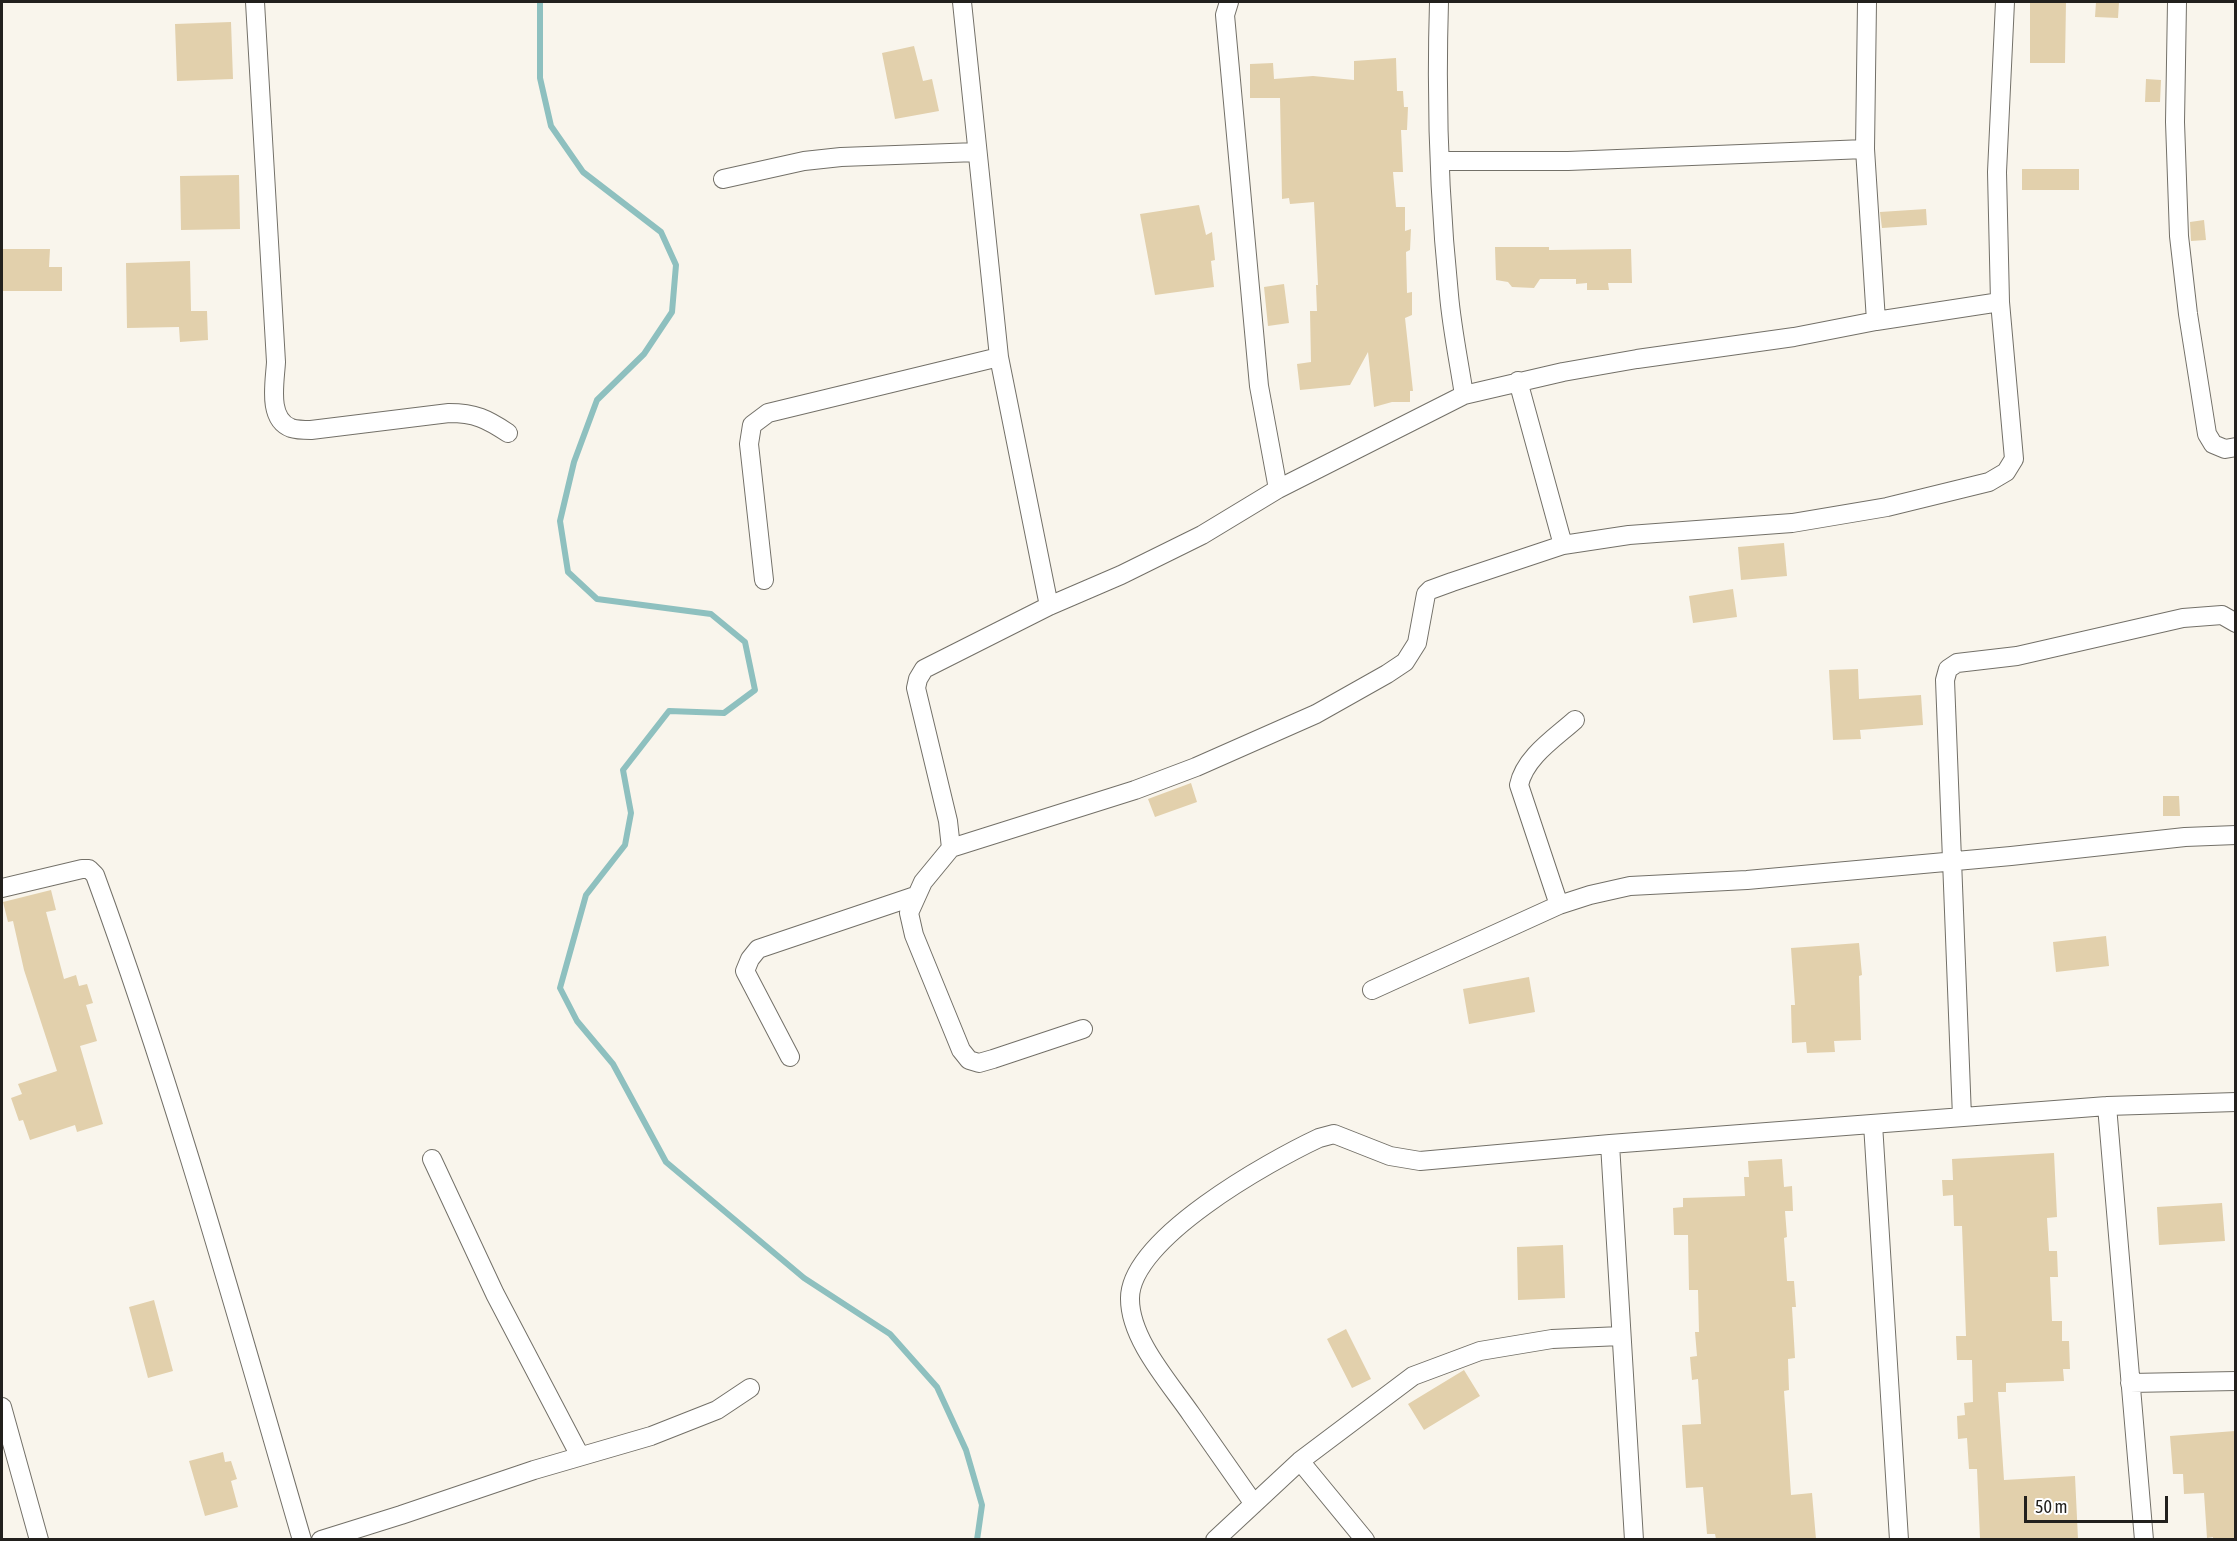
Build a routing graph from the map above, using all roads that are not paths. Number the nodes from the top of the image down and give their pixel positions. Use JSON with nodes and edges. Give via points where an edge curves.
{"nodes":[{"id":1,"x":255,"y":2,"type":"edge"},
{"id":2,"x":962,"y":2,"type":"edge"},
{"id":3,"x":1228,"y":2,"type":"edge"},
{"id":4,"x":1439,"y":2,"type":"edge"},
{"id":5,"x":1868,"y":2,"type":"edge"},
{"id":6,"x":2005,"y":2,"type":"edge"},
{"id":7,"x":2177,"y":2,"type":"edge"},
{"id":8,"x":1865,"y":149,"type":"junction"},
{"id":9,"x":977,"y":152,"type":"junction"},
{"id":10,"x":1441,"y":161,"type":"junction"},
{"id":11,"x":723,"y":179,"type":"dead end"},
{"id":12,"x":2000,"y":302,"type":"junction"},
{"id":13,"x":1876,"y":321,"type":"junction"},
{"id":14,"x":999,"y":357,"type":"junction"},
{"id":15,"x":1518,"y":381,"type":"junction"},
{"id":16,"x":1464,"y":396,"type":"junction"},
{"id":17,"x":508,"y":433,"type":"dead end"},
{"id":18,"x":2235,"y":447,"type":"edge"},
{"id":19,"x":1278,"y":489,"type":"junction"},
{"id":20,"x":1563,"y":545,"type":"junction"},
{"id":21,"x":764,"y":580,"type":"dead end"},
{"id":22,"x":1049,"y":606,"type":"junction"},
{"id":23,"x":2235,"y":623,"type":"edge"},
{"id":24,"x":1575,"y":720,"type":"dead end"},
{"id":25,"x":2235,"y":835,"type":"edge"},
{"id":26,"x":951,"y":848,"type":"junction"},
{"id":27,"x":1953,"y":861,"type":"junction"},
{"id":28,"x":2,"y":888,"type":"edge"},
{"id":29,"x":915,"y":896,"type":"junction"},
{"id":30,"x":1559,"y":905,"type":"junction"},
{"id":31,"x":1372,"y":990,"type":"dead end"},
{"id":32,"x":1083,"y":1029,"type":"dead end"},
{"id":33,"x":790,"y":1057,"type":"dead end"},
{"id":34,"x":2235,"y":1102,"type":"edge"},
{"id":35,"x":2107,"y":1106,"type":"junction"},
{"id":36,"x":1962,"y":1117,"type":"junction"},
{"id":37,"x":1872,"y":1124,"type":"junction"},
{"id":38,"x":1610,"y":1144,"type":"junction"},
{"id":39,"x":432,"y":1159,"type":"dead end"},
{"id":40,"x":1621,"y":1336,"type":"junction"},
{"id":41,"x":2235,"y":1381,"type":"edge"},
{"id":42,"x":2130,"y":1383,"type":"junction"},
{"id":43,"x":750,"y":1388,"type":"dead end"},
{"id":44,"x":2,"y":1407,"type":"edge"},
{"id":45,"x":580,"y":1456,"type":"junction"},
{"id":46,"x":1300,"y":1461,"type":"junction"},
{"id":47,"x":1254,"y":1504,"type":"junction"},
{"id":48,"x":39,"y":1539,"type":"edge"},
{"id":49,"x":302,"y":1539,"type":"edge"},
{"id":50,"x":321,"y":1539,"type":"edge"},
{"id":51,"x":1215,"y":1539,"type":"edge"},
{"id":52,"x":1365,"y":1539,"type":"edge"},
{"id":53,"x":1634,"y":1539,"type":"edge"},
{"id":54,"x":1899,"y":1539,"type":"edge"},
{"id":55,"x":2144,"y":1539,"type":"edge"}],
"edges":[{"from":1,"to":17,"type":"street","via":[[276,362],[275,407],[281,422],[311,430],[471,413]]},
{"from":2,"to":9,"type":"street"},
{"from":3,"to":19,"type":"street","via":[[1225,15],[1258,374]]},
{"from":4,"to":10,"type":"street","via":[[1437,82]]},
{"from":5,"to":8,"type":"street"},
{"from":6,"to":12,"type":"street","via":[[1997,172]]},
{"from":7,"to":18,"type":"street","via":[[2175,122],[2179,236],[2188,314],[2207,434],[2213,444],[2225,449]]},
{"from":8,"to":10,"type":"street"},
{"from":8,"to":13,"type":"street"},
{"from":9,"to":11,"type":"street","via":[[841,157]]},
{"from":9,"to":14,"type":"street"},
{"from":10,"to":16,"type":"street","via":[[1449,296]]},
{"from":12,"to":13,"type":"street"},
{"from":12,"to":20,"type":"street","via":[[2014,459],[2006,472],[1989,482],[1887,507],[1792,522],[1629,535]]},
{"from":13,"to":15,"type":"street"},
{"from":14,"to":21,"type":"street","via":[[768,413],[752,426],[749,444]]},
{"from":14,"to":22,"type":"street"},
{"from":15,"to":16,"type":"street"},
{"from":15,"to":20,"type":"street"},
{"from":16,"to":19,"type":"street"},
{"from":19,"to":22,"type":"street","via":[[1202,535]]},
{"from":20,"to":26,"type":"street","via":[[1430,590],[1424,599],[1417,642],[1405,662],[1316,714],[1135,790]]},
{"from":22,"to":26,"type":"street","via":[[924,669],[918,679],[916,688]]},
{"from":23,"to":27,"type":"street","via":[[2222,615],[2182,618],[2017,656],[1958,663],[1948,669],[1947,771]]},
{"from":24,"to":30,"type":"street","via":[[1533,758],[1519,785]]},
{"from":25,"to":27,"type":"street"},
{"from":26,"to":29,"type":"street"},
{"from":27,"to":30,"type":"street","via":[[1747,880],[1630,886]]},
{"from":27,"to":36,"type":"street"},
{"from":28,"to":49,"type":"street","via":[[82,869],[95,875],[138,994],[221,1259]]},
{"from":29,"to":32,"type":"street","via":[[909,913],[914,935],[961,1050],[969,1060],[979,1063]]},
{"from":29,"to":33,"type":"street","via":[[758,949],[750,959],[745,971]]},
{"from":30,"to":31,"type":"street"},
{"from":34,"to":35,"type":"street"},
{"from":35,"to":36,"type":"street"},
{"from":35,"to":42,"type":"street"},
{"from":36,"to":37,"type":"street"},
{"from":37,"to":38,"type":"street"},
{"from":37,"to":54,"type":"street"},
{"from":38,"to":40,"type":"street"},
{"from":38,"to":47,"type":"street","via":[[1420,1161],[1390,1156],[1334,1134],[1302,1146],[1231,1186],[1167,1235],[1136,1276],[1129,1297],[1132,1317],[1148,1353]]},
{"from":39,"to":45,"type":"street","via":[[495,1294]]},
{"from":40,"to":46,"type":"street","via":[[1552,1339],[1480,1351],[1413,1376]]},
{"from":40,"to":53,"type":"street"},
{"from":41,"to":42,"type":"street"},
{"from":42,"to":55,"type":"street"},
{"from":43,"to":45,"type":"street","via":[[717,1410],[651,1436]]},
{"from":44,"to":48,"type":"street"},
{"from":45,"to":50,"type":"street"},
{"from":46,"to":47,"type":"street"},
{"from":46,"to":52,"type":"street"},
{"from":47,"to":51,"type":"street"}]}
